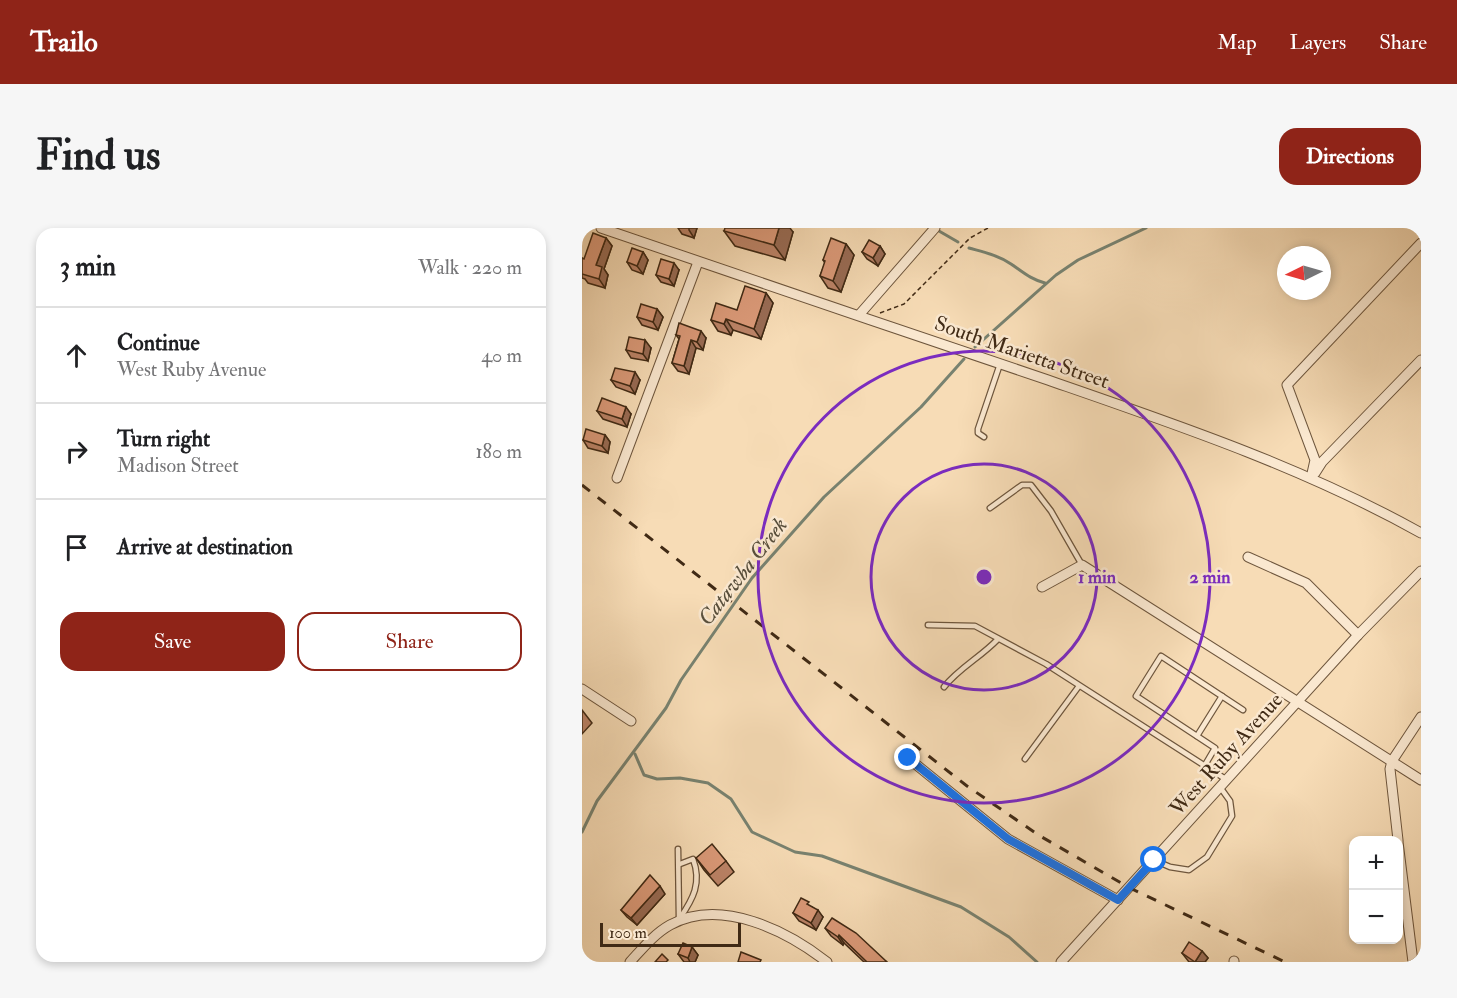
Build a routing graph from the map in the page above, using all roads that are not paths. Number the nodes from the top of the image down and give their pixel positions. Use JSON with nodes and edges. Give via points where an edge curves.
{"nodes":[{"id":1,"x":601,"y":228,"type":"edge"},
{"id":2,"x":935,"y":228,"type":"edge"},
{"id":3,"x":1421,"y":243,"type":"edge"},
{"id":4,"x":698,"y":262,"type":"junction"},
{"id":5,"x":859,"y":315,"type":"junction"},
{"id":6,"x":1421,"y":360,"type":"edge"},
{"id":7,"x":1000,"y":364,"type":"junction"},
{"id":8,"x":984,"y":436,"type":"dead end"},
{"id":9,"x":617,"y":478,"type":"dead end"},
{"id":10,"x":1311,"y":478,"type":"junction"},
{"id":11,"x":990,"y":508,"type":"dead end"},
{"id":12,"x":1421,"y":533,"type":"edge"},
{"id":13,"x":1248,"y":557,"type":"dead end"},
{"id":14,"x":1082,"y":565,"type":"junction"},
{"id":15,"x":1421,"y":572,"type":"edge"},
{"id":16,"x":1042,"y":587,"type":"dead end"},
{"id":17,"x":928,"y":625,"type":"dead end"},
{"id":18,"x":1358,"y":635,"type":"junction"},
{"id":19,"x":998,"y":639,"type":"junction"},
{"id":20,"x":1079,"y":686,"type":"junction"},
{"id":21,"x":944,"y":687,"type":"dead end"},
{"id":22,"x":582,"y":689,"type":"edge"},
{"id":23,"x":1222,"y":696,"type":"junction"},
{"id":24,"x":1298,"y":701,"type":"junction"},
{"id":25,"x":1243,"y":710,"type":"dead end"},
{"id":26,"x":1421,"y":717,"type":"edge"},
{"id":27,"x":631,"y":721,"type":"dead end"},
{"id":28,"x":1197,"y":736,"type":"junction"},
{"id":29,"x":908,"y":758,"type":"dead end"},
{"id":30,"x":1025,"y":759,"type":"dead end"},
{"id":31,"x":1392,"y":761,"type":"junction"},
{"id":32,"x":1204,"y":765,"type":"junction"},
{"id":33,"x":1421,"y":780,"type":"edge"},
{"id":34,"x":1223,"y":784,"type":"junction"},
{"id":35,"x":1397,"y":836,"type":"edge"},
{"id":36,"x":678,"y":849,"type":"dead end"},
{"id":37,"x":1154,"y":860,"type":"junction"},
{"id":38,"x":680,"y":864,"type":"junction"},
{"id":39,"x":1403,"y":881,"type":"edge"},
{"id":40,"x":1118,"y":900,"type":"junction"},
{"id":41,"x":679,"y":921,"type":"junction"},
{"id":42,"x":630,"y":962,"type":"edge"},
{"id":43,"x":827,"y":962,"type":"edge"},
{"id":44,"x":1061,"y":962,"type":"edge"},
{"id":45,"x":1413,"y":962,"type":"edge"}],
"edges":[{"from":1,"to":4,"type":"street","name":"South Marietta Street"},
{"from":2,"to":5,"type":"street"},
{"from":3,"to":10,"type":"street","via":[[1287,385],[1315,460]]},
{"from":4,"to":5,"type":"street","name":"South Marietta Street"},
{"from":4,"to":9,"type":"street"},
{"from":5,"to":7,"type":"street","name":"South Marietta Street"},
{"from":6,"to":10,"type":"street"},
{"from":7,"to":8,"type":"lane","via":[[978,429]]},
{"from":7,"to":10,"type":"street","name":"South Marietta Street","via":[[1182,426]]},
{"from":10,"to":12,"type":"street","name":"South Marietta Street"},
{"from":11,"to":14,"type":"lane","via":[[1022,484],[1031,485]]},
{"from":13,"to":18,"type":"street","via":[[1306,583]]},
{"from":14,"to":16,"type":"street"},
{"from":14,"to":24,"type":"street"},
{"from":15,"to":18,"type":"street","name":"West Ruby Avenue"},
{"from":17,"to":19,"type":"lane","via":[[975,626]]},
{"from":18,"to":24,"type":"street","name":"West Ruby Avenue"},
{"from":19,"to":20,"type":"lane"},
{"from":19,"to":21,"type":"lane"},
{"from":20,"to":30,"type":"lane"},
{"from":20,"to":32,"type":"lane"},
{"from":22,"to":27,"type":"street"},
{"from":23,"to":25,"type":"lane"},
{"from":23,"to":28,"type":"lane"},
{"from":23,"to":28,"type":"lane","via":[[1161,656],[1136,696]]},
{"from":24,"to":31,"type":"street"},
{"from":24,"to":34,"type":"street","name":"West Ruby Avenue"},
{"from":26,"to":31,"type":"street"},
{"from":28,"to":32,"type":"lane","via":[[1215,748]]},
{"from":29,"to":40,"type":"street","via":[[1008,839]]},
{"from":31,"to":33,"type":"street"},
{"from":31,"to":35,"type":"street"},
{"from":32,"to":34,"type":"lane"},
{"from":34,"to":37,"type":"street","name":"West Ruby Avenue"},
{"from":34,"to":37,"type":"lane","via":[[1232,816],[1206,857],[1189,870]]},
{"from":36,"to":38,"type":"lane"},
{"from":37,"to":40,"type":"street","name":"West Ruby Avenue"},
{"from":38,"to":41,"type":"lane"},
{"from":38,"to":41,"type":"lane","via":[[693,859],[698,877],[696,891]]},
{"from":39,"to":45,"type":"street"},
{"from":40,"to":44,"type":"street","name":"West Ruby Avenue"},
{"from":41,"to":42,"type":"street","via":[[660,931]]},
{"from":41,"to":43,"type":"street","via":[[703,916],[752,922],[795,939]]}]}
